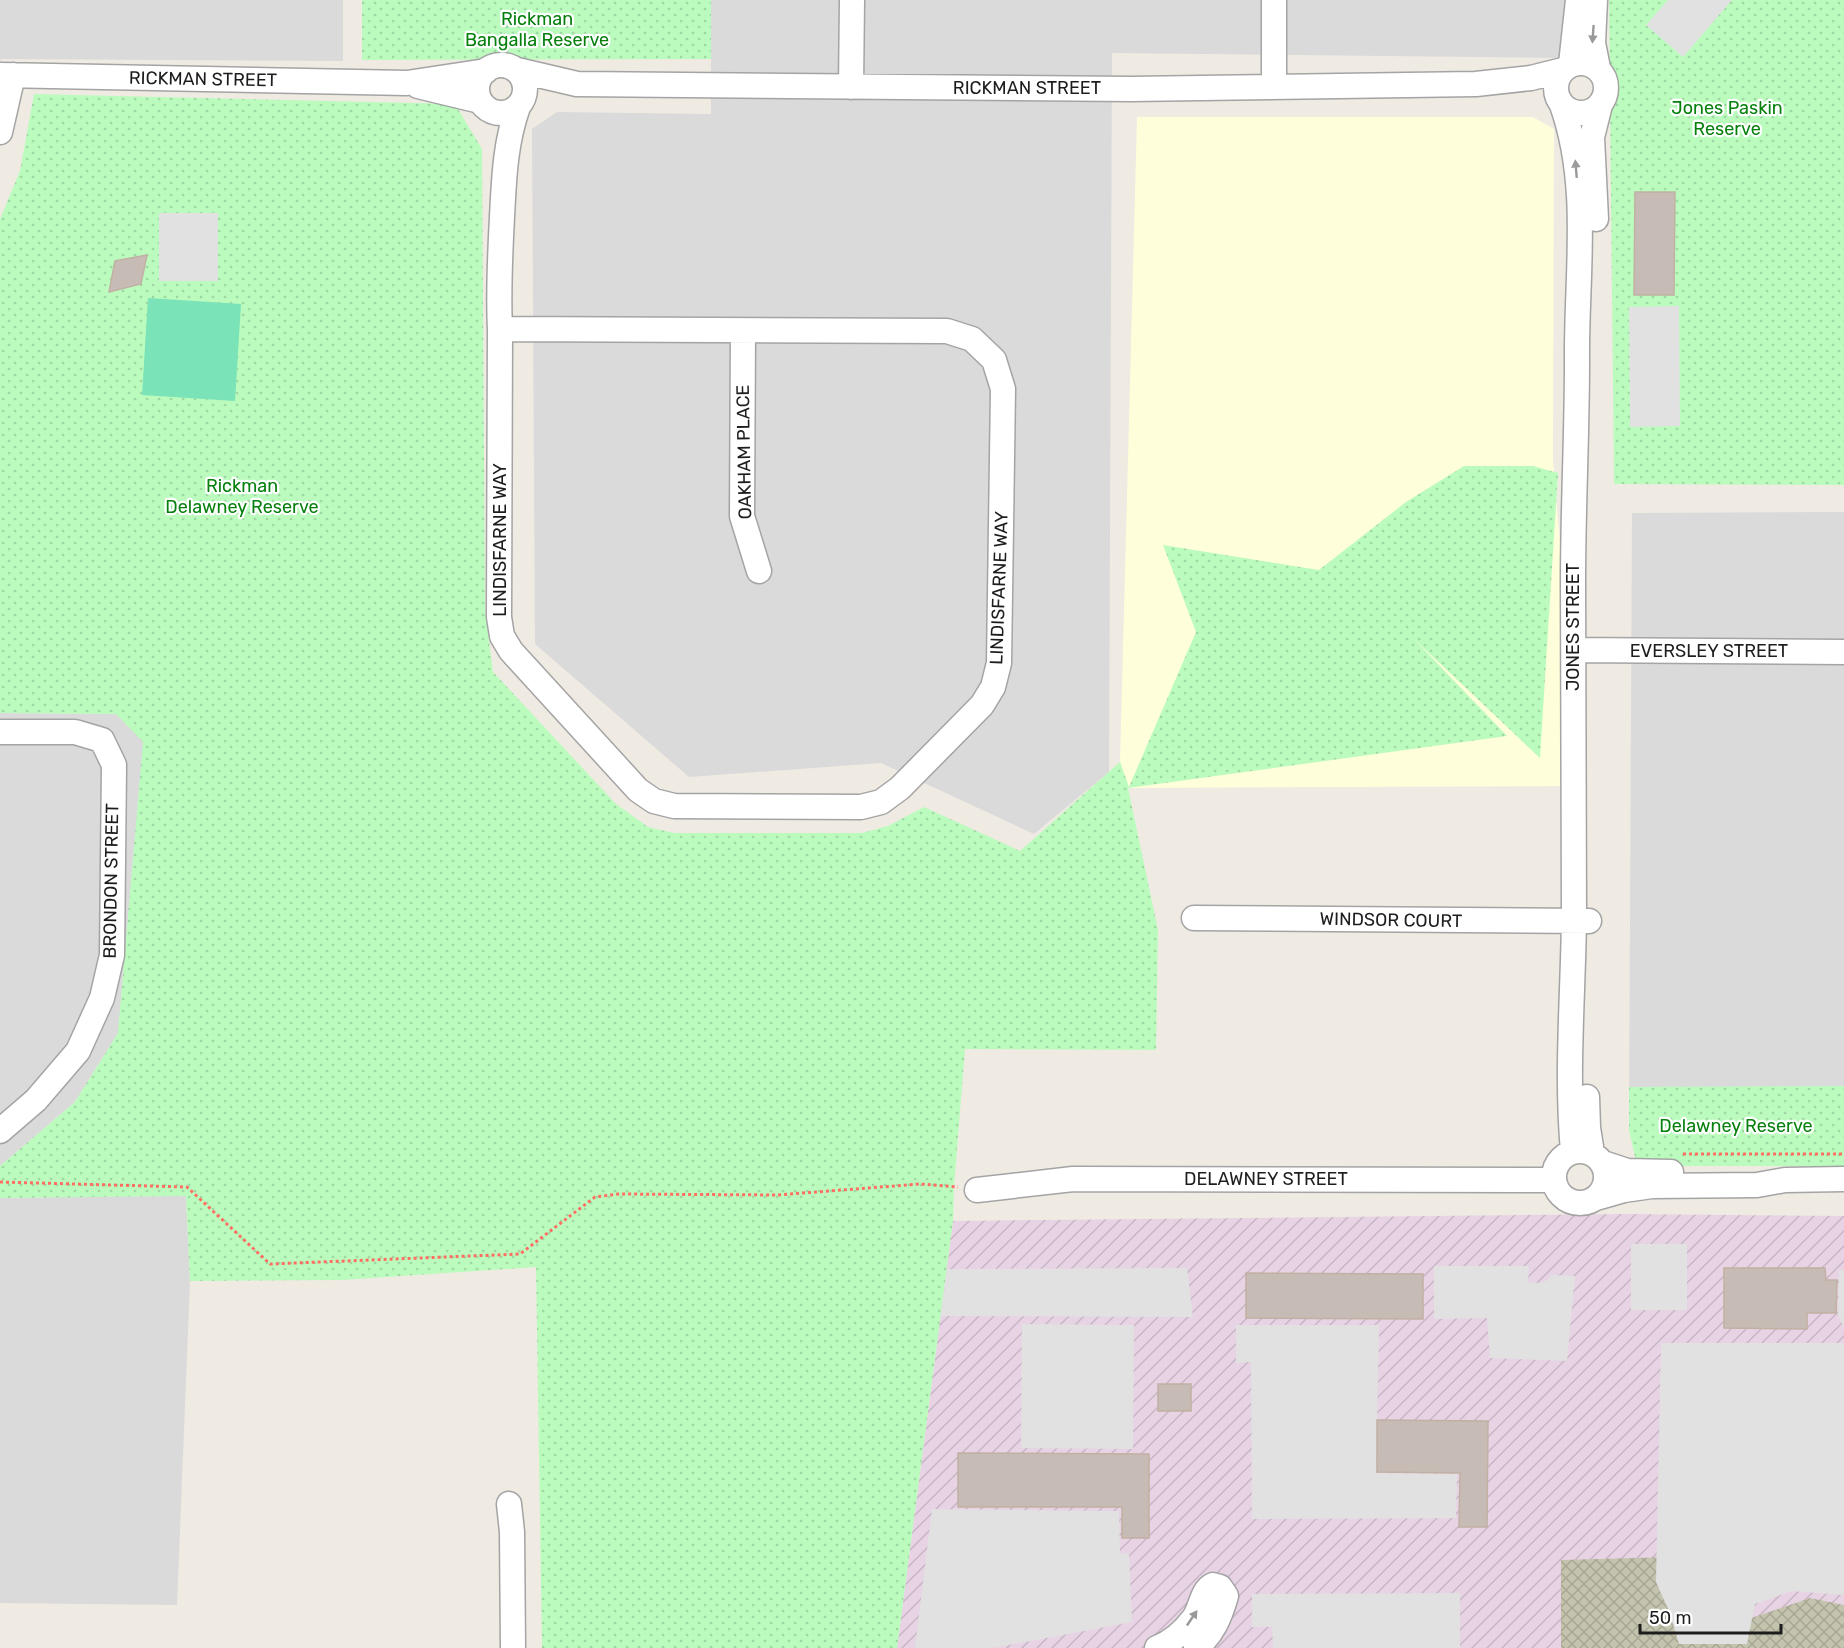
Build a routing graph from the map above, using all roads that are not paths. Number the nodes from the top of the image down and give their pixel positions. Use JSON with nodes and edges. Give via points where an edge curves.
{"nodes":[{"id":1,"x":852,"y":0,"type":"edge"},
{"id":2,"x":1274,"y":0,"type":"edge"},
{"id":3,"x":1578,"y":0,"type":"edge"},
{"id":4,"x":1595,"y":0,"type":"edge"},
{"id":5,"x":1567,"y":67,"type":"junction"},
{"id":6,"x":1598,"y":68,"type":"junction"},
{"id":7,"x":517,"y":70,"type":"junction"},
{"id":8,"x":486,"y":71,"type":"junction"},
{"id":9,"x":6,"y":75,"type":"edge"},
{"id":10,"x":407,"y":83,"type":"junction"},
{"id":11,"x":577,"y":84,"type":"junction"},
{"id":12,"x":1476,"y":84,"type":"junction"},
{"id":13,"x":851,"y":87,"type":"junction"},
{"id":14,"x":1274,"y":87,"type":"junction"},
{"id":15,"x":1560,"y":100,"type":"junction"},
{"id":16,"x":520,"y":104,"type":"junction"},
{"id":17,"x":483,"y":105,"type":"junction"},
{"id":18,"x":1600,"y":105,"type":"junction"},
{"id":19,"x":0,"y":132,"type":"edge"},
{"id":20,"x":506,"y":152,"type":"junction"},
{"id":21,"x":500,"y":329,"type":"junction"},
{"id":22,"x":743,"y":330,"type":"junction"},
{"id":23,"x":759,"y":571,"type":"dead end"},
{"id":24,"x":1581,"y":651,"type":"junction"},
{"id":25,"x":1844,"y":652,"type":"edge"},
{"id":26,"x":0,"y":732,"type":"edge"},
{"id":27,"x":1194,"y":918,"type":"dead end"},
{"id":28,"x":1581,"y":921,"type":"junction"},
{"id":29,"x":0,"y":1131,"type":"edge"},
{"id":30,"x":1589,"y":1156,"type":"junction"},
{"id":31,"x":1844,"y":1179,"type":"edge"},
{"id":32,"x":1554,"y":1180,"type":"junction"},
{"id":33,"x":1785,"y":1180,"type":"junction"},
{"id":34,"x":977,"y":1190,"type":"road end"},
{"id":35,"x":1596,"y":1198,"type":"junction"},
{"id":36,"x":509,"y":1504,"type":"dead end"},
{"id":37,"x":513,"y":1648,"type":"edge"},
{"id":38,"x":1157,"y":1648,"type":"edge"},
{"id":39,"x":1196,"y":1648,"type":"edge"}],
"edges":[{"from":1,"to":13,"type":"street"},
{"from":2,"to":14,"type":"street"},
{"from":3,"to":5,"type":"street"},
{"from":4,"to":6,"type":"street","one_way":true,"via":[[1593,43]]},
{"from":5,"to":6,"type":"street","via":[[1580,62]]},
{"from":5,"to":12,"type":"street","name":"RICKMAN STREET","via":[[1531,78]]},
{"from":5,"to":15,"type":"street","via":[[1558,77]]},
{"from":6,"to":18,"type":"street","via":[[1607,85]]},
{"from":7,"to":8,"type":"street","via":[[501,65]]},
{"from":7,"to":11,"type":"street","name":"RICKMAN STREET"},
{"from":7,"to":16,"type":"street","via":[[525,84]]},
{"from":8,"to":10,"type":"street","name":"RICKMAN STREET"},
{"from":8,"to":17,"type":"street","via":[[477,85]]},
{"from":9,"to":10,"type":"street","name":"RICKMAN STREET"},
{"from":9,"to":19,"type":"street"},
{"from":10,"to":17,"type":"street","name":"RICKMAN STREET"},
{"from":11,"to":13,"type":"street","name":"RICKMAN STREET"},
{"from":11,"to":16,"type":"street","name":"RICKMAN STREET","via":[[544,92]]},
{"from":12,"to":14,"type":"street","name":"RICKMAN STREET"},
{"from":12,"to":15,"type":"street","name":"RICKMAN STREET","via":[[1539,92]]},
{"from":13,"to":14,"type":"street","name":"RICKMAN STREET"},
{"from":15,"to":18,"type":"street","via":[[1576,113]]},
{"from":24,"to":15,"type":"street","name":"JONES STREET","one_way":true,"via":[[1573,581],[1581,211],[1574,146]]},
{"from":16,"to":17,"type":"street","via":[[502,113]]},
{"from":16,"to":20,"type":"street","name":"LINDISFARNE WAY"},
{"from":17,"to":20,"type":"street","name":"LINDISFARNE WAY"},
{"from":18,"to":24,"type":"street","name":"JONES STREET","via":[[1592,137],[1596,236],[1593,425]]},
{"from":20,"to":21,"type":"street","name":"LINDISFARNE WAY","via":[[498,294]]},
{"from":21,"to":22,"type":"street","name":"LINDISFARNE WAY"},
{"from":21,"to":22,"type":"street","name":"LINDISFARNE WAY","via":[[499,616],[502,636],[511,651],[638,790],[654,801],[674,806],[861,807],[881,802],[900,788],[982,705],[993,687],[999,663],[1004,389],[994,360],[972,339],[947,331]]},
{"from":22,"to":23,"type":"street","name":"OAKHAM PLACE","via":[[742,516]]},
{"from":24,"to":25,"type":"street","name":"EVERSLEY STREET"},
{"from":24,"to":28,"type":"street","name":"JONES STREET"},
{"from":26,"to":29,"type":"street","name":"BRONDON STREET","via":[[75,732],[102,740],[114,765],[112,955],[102,998],[78,1051],[36,1100]]},
{"from":27,"to":28,"type":"street","name":"WINDSOR COURT"},
{"from":28,"to":30,"type":"street","name":"JONES STREET","via":[[1571,1064]]},
{"from":30,"to":32,"type":"street","via":[[1561,1159]]},
{"from":30,"to":33,"type":"street","via":[[1627,1171],[1760,1172]]},
{"from":30,"to":35,"type":"street","name":"JONES STREET","via":[[1606,1170],[1605,1186]]},
{"from":31,"to":33,"type":"street"},
{"from":32,"to":34,"type":"street","name":"DELAWNEY STREET","via":[[1073,1179]]},
{"from":32,"to":35,"type":"street","via":[[1568,1200],[1576,1203]]},
{"from":33,"to":35,"type":"street","via":[[1757,1185],[1652,1186]]},
{"from":36,"to":37,"type":"street"},
{"from":38,"to":39,"type":"street","one_way":true,"via":[[1180,1634],[1195,1617],[1207,1589],[1220,1587],[1226,1596],[1219,1620]]}]}
